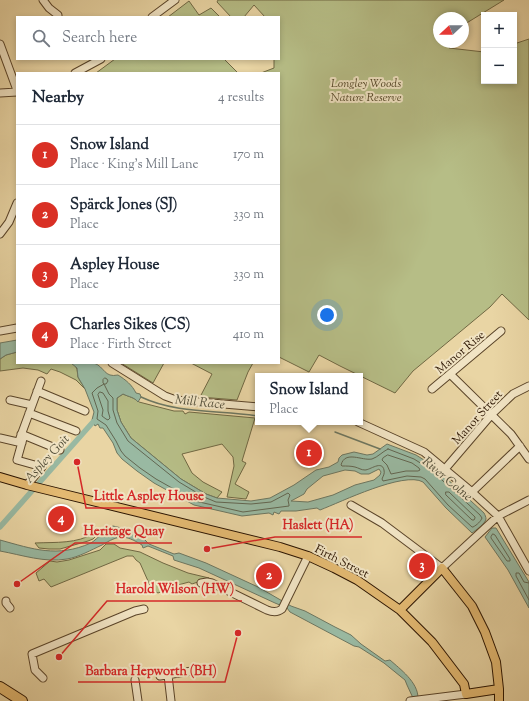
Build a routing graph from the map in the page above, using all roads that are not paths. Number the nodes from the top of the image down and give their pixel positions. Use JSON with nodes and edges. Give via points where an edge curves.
{"nodes":[{"id":1,"x":43,"y":0,"type":"edge"},
{"id":2,"x":175,"y":0,"type":"edge"},
{"id":3,"x":60,"y":15,"type":"edge"},
{"id":4,"x":153,"y":16,"type":"edge"},
{"id":5,"x":0,"y":44,"type":"edge"},
{"id":6,"x":99,"y":60,"type":"edge"},
{"id":7,"x":77,"y":72,"type":"edge"},
{"id":8,"x":16,"y":88,"type":"edge"},
{"id":9,"x":16,"y":91,"type":"edge"},
{"id":10,"x":0,"y":93,"type":"edge"},
{"id":11,"x":16,"y":205,"type":"edge"},
{"id":12,"x":9,"y":222,"type":"junction"},
{"id":13,"x":16,"y":223,"type":"edge"},
{"id":14,"x":0,"y":234,"type":"edge"},
{"id":15,"x":16,"y":328,"type":"edge"},
{"id":16,"x":0,"y":331,"type":"edge"},
{"id":17,"x":501,"y":331,"type":"dead end"},
{"id":18,"x":114,"y":364,"type":"edge"},
{"id":19,"x":450,"y":374,"type":"junction"},
{"id":20,"x":41,"y":381,"type":"dead end"},
{"id":21,"x":529,"y":386,"type":"edge"},
{"id":22,"x":432,"y":389,"type":"dead end"},
{"id":23,"x":37,"y":391,"type":"junction"},
{"id":24,"x":10,"y":400,"type":"dead end"},
{"id":25,"x":255,"y":407,"type":"edge"},
{"id":26,"x":30,"y":409,"type":"junction"},
{"id":27,"x":85,"y":411,"type":"dead end"},
{"id":28,"x":492,"y":414,"type":"junction"},
{"id":29,"x":363,"y":424,"type":"edge"},
{"id":30,"x":76,"y":431,"type":"dead end"},
{"id":31,"x":22,"y":434,"type":"junction"},
{"id":32,"x":0,"y":438,"type":"edge"},
{"id":33,"x":20,"y":442,"type":"junction"},
{"id":34,"x":520,"y":446,"type":"junction"},
{"id":35,"x":60,"y":450,"type":"dead end"},
{"id":36,"x":529,"y":459,"type":"edge"},
{"id":37,"x":445,"y":469,"type":"junction"},
{"id":38,"x":0,"y":477,"type":"edge"},
{"id":39,"x":32,"y":486,"type":"junction"},
{"id":40,"x":472,"y":492,"type":"junction"},
{"id":41,"x":529,"y":500,"type":"edge"},
{"id":42,"x":351,"y":505,"type":"dead end"},
{"id":43,"x":496,"y":517,"type":"junction"},
{"id":44,"x":308,"y":556,"type":"junction"},
{"id":45,"x":442,"y":568,"type":"junction"},
{"id":46,"x":529,"y":571,"type":"edge"},
{"id":47,"x":201,"y":583,"type":"dead end"},
{"id":48,"x":144,"y":609,"type":"dead end"},
{"id":49,"x":400,"y":610,"type":"junction"},
{"id":50,"x":192,"y":671,"type":"dead end"},
{"id":51,"x":43,"y":678,"type":"dead end"},
{"id":52,"x":135,"y":680,"type":"dead end"},
{"id":53,"x":0,"y":687,"type":"edge"},
{"id":54,"x":499,"y":689,"type":"junction"},
{"id":55,"x":0,"y":694,"type":"edge"},
{"id":56,"x":466,"y":694,"type":"junction"},
{"id":57,"x":10,"y":701,"type":"edge"},
{"id":58,"x":22,"y":701,"type":"edge"},
{"id":59,"x":138,"y":701,"type":"edge"},
{"id":60,"x":171,"y":701,"type":"edge"},
{"id":61,"x":411,"y":701,"type":"edge"},
{"id":62,"x":500,"y":701,"type":"edge"}],
"edges":[{"from":1,"to":3,"type":"street","via":[[49,8]]},
{"from":2,"to":4,"type":"street"},
{"from":5,"to":8,"type":"street"},
{"from":6,"to":7,"type":"street"},
{"from":9,"to":10,"type":"street"},
{"from":11,"to":12,"type":"street"},
{"from":12,"to":13,"type":"street"},
{"from":12,"to":14,"type":"street"},
{"from":15,"to":16,"type":"street"},
{"from":17,"to":19,"type":"street","name":"Manor Rise"},
{"from":18,"to":25,"type":"street","via":[[165,396],[176,400]]},
{"from":19,"to":22,"type":"street","name":"Manor Rise"},
{"from":19,"to":28,"type":"street"},
{"from":20,"to":23,"type":"street"},
{"from":21,"to":28,"type":"street","name":"Manor Street","via":[[513,394]]},
{"from":23,"to":26,"type":"street"},
{"from":23,"to":27,"type":"street"},
{"from":24,"to":26,"type":"street"},
{"from":26,"to":30,"type":"street"},
{"from":26,"to":31,"type":"street"},
{"from":28,"to":34,"type":"street"},
{"from":28,"to":37,"type":"street","name":"Manor Street"},
{"from":29,"to":37,"type":"street","via":[[424,452]]},
{"from":31,"to":33,"type":"street"},
{"from":31,"to":35,"type":"street"},
{"from":32,"to":33,"type":"street"},
{"from":33,"to":39,"type":"street","via":[[17,460],[45,466]]},
{"from":34,"to":36,"type":"street"},
{"from":34,"to":40,"type":"street"},
{"from":37,"to":40,"type":"street"},
{"from":38,"to":39,"type":"main road","name":"Firth Street"},
{"from":39,"to":44,"type":"main road","name":"Firth Street"},
{"from":40,"to":43,"type":"street"},
{"from":41,"to":43,"type":"street"},
{"from":42,"to":45,"type":"street","via":[[382,523]]},
{"from":43,"to":45,"type":"street"},
{"from":43,"to":46,"type":"street"},
{"from":44,"to":47,"type":"street","via":[[280,611],[271,612],[212,583]]},
{"from":44,"to":49,"type":"main road","name":"Firth Street","via":[[358,580]]},
{"from":45,"to":49,"type":"main road"},
{"from":45,"to":54,"type":"main road","via":[[472,606],[485,632],[496,662]]},
{"from":48,"to":51,"type":"street","via":[[135,610],[32,654],[35,670]]},
{"from":49,"to":56,"type":"main road","name":"Firth Street","via":[[432,642],[464,684]]},
{"from":50,"to":60,"type":"street","via":[[164,676]]},
{"from":52,"to":59,"type":"street"},
{"from":53,"to":58,"type":"highway"},
{"from":54,"to":56,"type":"main road"},
{"from":54,"to":62,"type":"main road"},
{"from":55,"to":57,"type":"highway"},
{"from":56,"to":61,"type":"street"}]}
